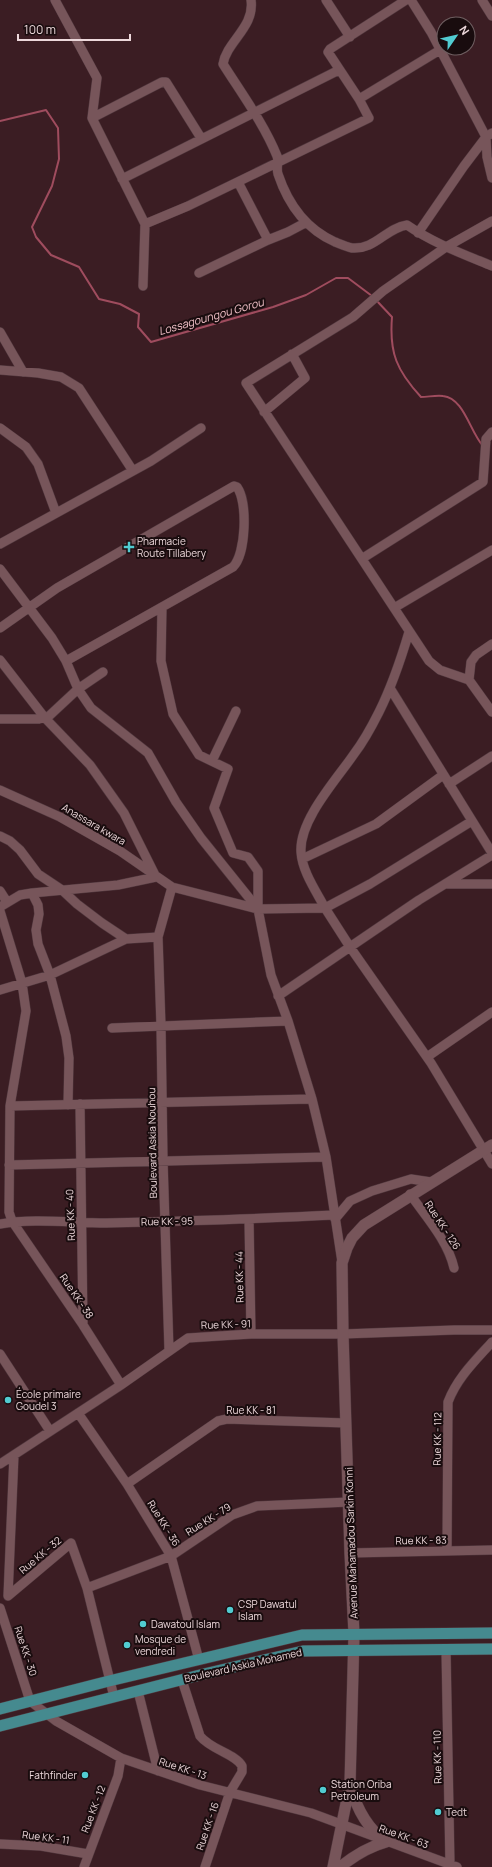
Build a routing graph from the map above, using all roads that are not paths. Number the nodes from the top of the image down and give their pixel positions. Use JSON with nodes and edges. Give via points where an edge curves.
{"nodes":[{"id":1,"x":55,"y":0,"type":"edge"},
{"id":2,"x":251,"y":0,"type":"edge"},
{"id":3,"x":326,"y":0,"type":"edge"},
{"id":4,"x":406,"y":0,"type":"edge"},
{"id":5,"x":411,"y":0,"type":"edge"},
{"id":6,"x":482,"y":0,"type":"edge"},
{"id":7,"x":492,"y":16,"type":"edge"},
{"id":8,"x":350,"y":37,"type":"junction"},
{"id":9,"x":436,"y":43,"type":"edge"},
{"id":10,"x":436,"y":52,"type":"edge"},
{"id":11,"x":443,"y":56,"type":"edge"},
{"id":12,"x":339,"y":70,"type":"junction"},
{"id":13,"x":359,"y":99,"type":"junction"},
{"id":14,"x":254,"y":111,"type":"junction"},
{"id":15,"x":92,"y":118,"type":"junction"},
{"id":16,"x":489,"y":135,"type":"edge"},
{"id":17,"x":201,"y":138,"type":"junction"},
{"id":18,"x":278,"y":163,"type":"junction"},
{"id":19,"x":492,"y":178,"type":"edge"},
{"id":20,"x":122,"y":179,"type":"junction"},
{"id":21,"x":238,"y":182,"type":"junction"},
{"id":22,"x":492,"y":221,"type":"edge"},
{"id":23,"x":305,"y":223,"type":"junction"},
{"id":24,"x":145,"y":224,"type":"junction"},
{"id":25,"x":418,"y":233,"type":"junction"},
{"id":26,"x":268,"y":240,"type":"junction"},
{"id":27,"x":446,"y":247,"type":"junction"},
{"id":28,"x":492,"y":266,"type":"edge"},
{"id":29,"x":199,"y":272,"type":"dead end"},
{"id":30,"x":143,"y":286,"type":"dead end"},
{"id":31,"x":0,"y":332,"type":"edge"},
{"id":32,"x":292,"y":354,"type":"junction"},
{"id":33,"x":0,"y":370,"type":"edge"},
{"id":34,"x":23,"y":372,"type":"junction"},
{"id":35,"x":264,"y":412,"type":"junction"},
{"id":36,"x":0,"y":428,"type":"edge"},
{"id":37,"x":201,"y":428,"type":"dead end"},
{"id":38,"x":492,"y":432,"type":"edge"},
{"id":39,"x":133,"y":471,"type":"junction"},
{"id":40,"x":56,"y":513,"type":"junction"},
{"id":41,"x":0,"y":544,"type":"edge"},
{"id":42,"x":492,"y":550,"type":"edge"},
{"id":43,"x":363,"y":558,"type":"junction"},
{"id":44,"x":0,"y":569,"type":"edge"},
{"id":45,"x":28,"y":606,"type":"junction"},
{"id":46,"x":162,"y":607,"type":"junction"},
{"id":47,"x":394,"y":608,"type":"junction"},
{"id":48,"x":0,"y":628,"type":"edge"},
{"id":49,"x":410,"y":632,"type":"junction"},
{"id":50,"x":492,"y":644,"type":"edge"},
{"id":51,"x":0,"y":660,"type":"edge"},
{"id":52,"x":66,"y":661,"type":"junction"},
{"id":53,"x":103,"y":672,"type":"dead end"},
{"id":54,"x":469,"y":680,"type":"junction"},
{"id":55,"x":390,"y":688,"type":"junction"},
{"id":56,"x":78,"y":689,"type":"junction"},
{"id":57,"x":236,"y":711,"type":"dead end"},
{"id":58,"x":492,"y":712,"type":"edge"},
{"id":59,"x":45,"y":718,"type":"junction"},
{"id":60,"x":0,"y":720,"type":"edge"},
{"id":61,"x":492,"y":756,"type":"edge"},
{"id":62,"x":212,"y":761,"type":"junction"},
{"id":63,"x":443,"y":775,"type":"junction"},
{"id":64,"x":449,"y":784,"type":"junction"},
{"id":65,"x":0,"y":790,"type":"edge"},
{"id":66,"x":472,"y":822,"type":"junction"},
{"id":67,"x":0,"y":836,"type":"edge"},
{"id":68,"x":492,"y":854,"type":"edge"},
{"id":69,"x":302,"y":859,"type":"junction"},
{"id":70,"x":156,"y":877,"type":"junction"},
{"id":71,"x":445,"y":884,"type":"junction"},
{"id":72,"x":492,"y":884,"type":"edge"},
{"id":73,"x":172,"y":886,"type":"junction"},
{"id":74,"x":62,"y":890,"type":"junction"},
{"id":75,"x":0,"y":891,"type":"edge"},
{"id":76,"x":32,"y":893,"type":"junction"},
{"id":77,"x":4,"y":905,"type":"edge"},
{"id":78,"x":325,"y":908,"type":"junction"},
{"id":79,"x":258,"y":909,"type":"junction"},
{"id":80,"x":0,"y":911,"type":"edge"},
{"id":81,"x":158,"y":937,"type":"junction"},
{"id":82,"x":126,"y":939,"type":"junction"},
{"id":83,"x":350,"y":946,"type":"junction"},
{"id":84,"x":50,"y":975,"type":"junction"},
{"id":85,"x":22,"y":983,"type":"junction"},
{"id":86,"x":0,"y":990,"type":"edge"},
{"id":87,"x":278,"y":996,"type":"junction"},
{"id":88,"x":492,"y":1012,"type":"edge"},
{"id":89,"x":288,"y":1021,"type":"junction"},
{"id":90,"x":161,"y":1026,"type":"junction"},
{"id":91,"x":112,"y":1028,"type":"dead end"},
{"id":92,"x":427,"y":1057,"type":"junction"},
{"id":93,"x":312,"y":1099,"type":"junction"},
{"id":94,"x":80,"y":1104,"type":"junction"},
{"id":95,"x":162,"y":1104,"type":"junction"},
{"id":96,"x":68,"y":1105,"type":"junction"},
{"id":97,"x":10,"y":1106,"type":"junction"},
{"id":98,"x":488,"y":1148,"type":"edge"},
{"id":99,"x":326,"y":1157,"type":"junction"},
{"id":100,"x":162,"y":1160,"type":"junction"},
{"id":101,"x":80,"y":1163,"type":"junction"},
{"id":102,"x":9,"y":1164,"type":"junction"},
{"id":103,"x":492,"y":1164,"type":"edge"},
{"id":104,"x":431,"y":1182,"type":"junction"},
{"id":105,"x":410,"y":1194,"type":"junction"},
{"id":106,"x":334,"y":1217,"type":"junction"},
{"id":107,"x":249,"y":1219,"type":"junction"},
{"id":108,"x":12,"y":1221,"type":"junction"},
{"id":109,"x":166,"y":1222,"type":"junction"},
{"id":110,"x":82,"y":1223,"type":"junction"},
{"id":111,"x":0,"y":1224,"type":"edge"},
{"id":112,"x":342,"y":1262,"type":"junction"},
{"id":113,"x":454,"y":1268,"type":"dead end"},
{"id":114,"x":83,"y":1325,"type":"junction"},
{"id":115,"x":492,"y":1330,"type":"edge"},
{"id":116,"x":251,"y":1334,"type":"junction"},
{"id":117,"x":342,"y":1334,"type":"junction"},
{"id":118,"x":492,"y":1342,"type":"edge"},
{"id":119,"x":169,"y":1350,"type":"junction"},
{"id":120,"x":0,"y":1354,"type":"edge"},
{"id":121,"x":121,"y":1385,"type":"junction"},
{"id":122,"x":78,"y":1413,"type":"junction"},
{"id":123,"x":346,"y":1423,"type":"junction"},
{"id":124,"x":50,"y":1432,"type":"junction"},
{"id":125,"x":14,"y":1455,"type":"junction"},
{"id":126,"x":0,"y":1464,"type":"edge"},
{"id":127,"x":127,"y":1484,"type":"junction"},
{"id":128,"x":349,"y":1502,"type":"junction"},
{"id":129,"x":492,"y":1550,"type":"edge"},
{"id":130,"x":447,"y":1551,"type":"junction"},
{"id":131,"x":350,"y":1553,"type":"junction"},
{"id":132,"x":171,"y":1556,"type":"junction"},
{"id":133,"x":87,"y":1588,"type":"junction"},
{"id":134,"x":0,"y":1608,"type":"edge"},
{"id":135,"x":492,"y":1633,"type":"edge"},
{"id":136,"x":354,"y":1634,"type":"junction"},
{"id":137,"x":354,"y":1649,"type":"junction"},
{"id":138,"x":492,"y":1649,"type":"edge"},
{"id":139,"x":446,"y":1650,"type":"junction"},
{"id":140,"x":199,"y":1660,"type":"junction"},
{"id":141,"x":182,"y":1680,"type":"junction"},
{"id":142,"x":109,"y":1681,"type":"junction"},
{"id":143,"x":138,"y":1691,"type":"junction"},
{"id":144,"x":114,"y":1697,"type":"junction"},
{"id":145,"x":30,"y":1701,"type":"junction"},
{"id":146,"x":0,"y":1709,"type":"edge"},
{"id":147,"x":46,"y":1714,"type":"junction"},
{"id":148,"x":0,"y":1726,"type":"edge"},
{"id":149,"x":121,"y":1758,"type":"junction"},
{"id":150,"x":158,"y":1771,"type":"junction"},
{"id":151,"x":350,"y":1784,"type":"junction"},
{"id":152,"x":230,"y":1792,"type":"junction"},
{"id":153,"x":343,"y":1825,"type":"junction"},
{"id":154,"x":386,"y":1842,"type":"junction"},
{"id":155,"x":0,"y":1844,"type":"edge"},
{"id":156,"x":88,"y":1854,"type":"junction"},
{"id":157,"x":454,"y":1866,"type":"edge"},
{"id":158,"x":84,"y":1867,"type":"edge"},
{"id":159,"x":205,"y":1867,"type":"edge"},
{"id":160,"x":333,"y":1867,"type":"edge"},
{"id":161,"x":340,"y":1867,"type":"edge"}],
"edges":[{"from":1,"to":15,"type":"street","via":[[97,78]]},
{"from":2,"to":14,"type":"street","via":[[252,6],[246,27],[225,57],[224,64]]},
{"from":3,"to":8,"type":"street"},
{"from":4,"to":8,"type":"street"},
{"from":5,"to":9,"type":"street"},
{"from":6,"to":7,"type":"street"},
{"from":8,"to":12,"type":"street","via":[[328,52]]},
{"from":10,"to":13,"type":"street"},
{"from":11,"to":16,"type":"street"},
{"from":12,"to":13,"type":"street"},
{"from":12,"to":14,"type":"street"},
{"from":13,"to":18,"type":"street","via":[[369,118]]},
{"from":14,"to":17,"type":"street"},
{"from":14,"to":18,"type":"street"},
{"from":15,"to":17,"type":"street","via":[[166,82]]},
{"from":15,"to":20,"type":"street"},
{"from":16,"to":19,"type":"street","via":[[487,157]]},
{"from":16,"to":25,"type":"street","via":[[453,181]]},
{"from":17,"to":20,"type":"street"},
{"from":18,"to":21,"type":"street"},
{"from":18,"to":23,"type":"street","via":[[280,179]]},
{"from":20,"to":24,"type":"street"},
{"from":21,"to":24,"type":"street"},
{"from":21,"to":26,"type":"street"},
{"from":22,"to":27,"type":"street"},
{"from":23,"to":25,"type":"street","via":[[323,236],[351,248],[367,247],[399,226],[407,225]]},
{"from":23,"to":26,"type":"street"},
{"from":24,"to":30,"type":"street"},
{"from":25,"to":27,"type":"street"},
{"from":26,"to":29,"type":"street"},
{"from":27,"to":28,"type":"street"},
{"from":27,"to":32,"type":"street","via":[[383,291],[357,314]]},
{"from":31,"to":34,"type":"street"},
{"from":32,"to":35,"type":"street","via":[[305,378]]},
{"from":32,"to":35,"type":"street","via":[[246,383]]},
{"from":33,"to":34,"type":"street"},
{"from":34,"to":39,"type":"street","via":[[61,377],[79,388]]},
{"from":35,"to":43,"type":"street"},
{"from":36,"to":40,"type":"street","via":[[26,447],[38,464]]},
{"from":37,"to":39,"type":"street"},
{"from":38,"to":43,"type":"street","via":[[486,439],[483,482]]},
{"from":39,"to":40,"type":"street"},
{"from":40,"to":41,"type":"street"},
{"from":42,"to":47,"type":"street"},
{"from":43,"to":47,"type":"street"},
{"from":44,"to":45,"type":"street"},
{"from":45,"to":46,"type":"street","via":[[234,486],[237,487],[243,498],[244,509],[242,550],[238,562]]},
{"from":45,"to":48,"type":"street"},
{"from":45,"to":52,"type":"street"},
{"from":46,"to":52,"type":"street"},
{"from":46,"to":62,"type":"street","via":[[161,660],[173,714],[199,755]]},
{"from":47,"to":49,"type":"street"},
{"from":49,"to":54,"type":"street","via":[[430,662],[440,670]]},
{"from":49,"to":55,"type":"street"},
{"from":50,"to":54,"type":"street","via":[[476,655],[471,662]]},
{"from":51,"to":59,"type":"street"},
{"from":52,"to":56,"type":"street"},
{"from":53,"to":56,"type":"street"},
{"from":54,"to":58,"type":"street"},
{"from":55,"to":63,"type":"street"},
{"from":55,"to":69,"type":"street","via":[[356,753],[333,781],[307,826],[302,844]]},
{"from":56,"to":59,"type":"street"},
{"from":56,"to":79,"type":"street","via":[[91,708],[148,753],[200,838]]},
{"from":57,"to":62,"type":"street"},
{"from":59,"to":60,"type":"street"},
{"from":59,"to":70,"type":"street","via":[[90,765],[124,813]]},
{"from":61,"to":64,"type":"street"},
{"from":62,"to":79,"type":"street","via":[[228,769],[214,808],[233,854],[248,857],[258,871]]},
{"from":63,"to":64,"type":"street"},
{"from":63,"to":69,"type":"street","via":[[376,824]]},
{"from":64,"to":66,"type":"street"},
{"from":65,"to":70,"type":"street","name":"Anassara kwara","via":[[60,817],[120,851]]},
{"from":66,"to":68,"type":"street"},
{"from":66,"to":78,"type":"street","via":[[370,884]]},
{"from":67,"to":74,"type":"street","via":[[20,850],[38,874]]},
{"from":68,"to":71,"type":"street"},
{"from":69,"to":78,"type":"street"},
{"from":70,"to":73,"type":"street","name":"Anassara kwara"},
{"from":70,"to":74,"type":"street","via":[[129,883]]},
{"from":71,"to":72,"type":"street"},
{"from":71,"to":83,"type":"street"},
{"from":73,"to":79,"type":"street","name":"Anassara kwara"},
{"from":73,"to":81,"type":"street","name":"Boulevard Askia Nouhou"},
{"from":74,"to":76,"type":"street"},
{"from":74,"to":82,"type":"street"},
{"from":75,"to":77,"type":"street"},
{"from":76,"to":77,"type":"street","via":[[20,895]]},
{"from":76,"to":84,"type":"street","via":[[38,905],[38,944]]},
{"from":78,"to":79,"type":"street","name":"Anassara kwara"},
{"from":78,"to":83,"type":"street"},
{"from":79,"to":87,"type":"street","via":[[271,975]]},
{"from":80,"to":85,"type":"street"},
{"from":81,"to":82,"type":"street"},
{"from":81,"to":90,"type":"street","name":"Boulevard Askia Nouhou"},
{"from":82,"to":84,"type":"street"},
{"from":83,"to":87,"type":"street"},
{"from":83,"to":92,"type":"street"},
{"from":84,"to":85,"type":"street"},
{"from":84,"to":96,"type":"street","via":[[70,1058]]},
{"from":85,"to":86,"type":"street"},
{"from":85,"to":97,"type":"street","via":[[25,1018]]},
{"from":87,"to":89,"type":"street"},
{"from":88,"to":92,"type":"street"},
{"from":89,"to":90,"type":"street"},
{"from":89,"to":93,"type":"street"},
{"from":90,"to":91,"type":"street"},
{"from":90,"to":95,"type":"street","name":"Boulevard Askia Nouhou"},
{"from":92,"to":98,"type":"street"},
{"from":93,"to":95,"type":"street"},
{"from":93,"to":99,"type":"street"},
{"from":94,"to":95,"type":"street"},
{"from":94,"to":96,"type":"street"},
{"from":94,"to":101,"type":"street","name":"Rue KK - 40"},
{"from":95,"to":100,"type":"street","name":"Boulevard Askia Nouhou"},
{"from":96,"to":97,"type":"street"},
{"from":97,"to":102,"type":"street"},
{"from":98,"to":103,"type":"street"},
{"from":98,"to":104,"type":"street"},
{"from":99,"to":100,"type":"street"},
{"from":99,"to":106,"type":"street"},
{"from":100,"to":101,"type":"street"},
{"from":100,"to":109,"type":"street","name":"Boulevard Askia Nouhou"},
{"from":101,"to":102,"type":"street"},
{"from":101,"to":110,"type":"street","name":"Rue KK - 40"},
{"from":102,"to":108,"type":"street","via":[[8,1201]]},
{"from":104,"to":105,"type":"street"},
{"from":104,"to":106,"type":"street","via":[[411,1179],[372,1191],[350,1201]]},
{"from":105,"to":112,"type":"street","name":"Avenue Mahamadou Sarkin Konni","via":[[364,1225],[350,1243]]},
{"from":105,"to":113,"type":"street","name":"Rue KK - 126","via":[[443,1242]]},
{"from":106,"to":107,"type":"street","name":"Rue KK - 95"},
{"from":106,"to":112,"type":"street"},
{"from":107,"to":109,"type":"street","name":"Rue KK - 95"},
{"from":107,"to":116,"type":"street","name":"Rue KK - 44"},
{"from":108,"to":110,"type":"street","name":"Rue KK - 95"},
{"from":108,"to":111,"type":"street","name":"Rue KK - 95"},
{"from":108,"to":114,"type":"street","name":"Rue KK - 38"},
{"from":109,"to":110,"type":"street","name":"Rue KK - 95"},
{"from":109,"to":119,"type":"street","name":"Boulevard Askia Nouhou"},
{"from":110,"to":114,"type":"street","name":"Rue KK - 40"},
{"from":112,"to":117,"type":"street","name":"Avenue Mahamadou Sarkin Konni"},
{"from":114,"to":121,"type":"street","name":"Rue KK - 38"},
{"from":115,"to":117,"type":"street","name":"Rue KK - 91"},
{"from":116,"to":117,"type":"street","name":"Rue KK - 91"},
{"from":116,"to":119,"type":"street","name":"Rue KK - 91","via":[[188,1338]]},
{"from":117,"to":123,"type":"street","name":"Avenue Mahamadou Sarkin Konni"},
{"from":118,"to":130,"type":"street","name":"Rue KK - 112","via":[[461,1377],[448,1402]]},
{"from":119,"to":121,"type":"street","name":"Rue KK - 91"},
{"from":120,"to":124,"type":"street"},
{"from":121,"to":122,"type":"street","name":"Rue KK - 91"},
{"from":122,"to":124,"type":"street","name":"Rue KK - 91"},
{"from":122,"to":127,"type":"street","name":"Rue KK - 36"},
{"from":123,"to":127,"type":"street","name":"Rue KK - 81","via":[[227,1419],[218,1421]]},
{"from":123,"to":128,"type":"street","name":"Avenue Mahamadou Sarkin Konni"},
{"from":124,"to":125,"type":"street","name":"Rue KK - 91"},
{"from":125,"to":126,"type":"street","name":"Rue KK - 91"},
{"from":125,"to":133,"type":"street","name":"Rue KK - 32","via":[[8,1596],[71,1543]]},
{"from":127,"to":132,"type":"street","name":"Rue KK - 36"},
{"from":128,"to":131,"type":"street","name":"Avenue Mahamadou Sarkin Konni"},
{"from":128,"to":132,"type":"street","name":"Rue KK - 79","via":[[257,1506],[232,1516]]},
{"from":129,"to":130,"type":"street","name":"Rue KK - 83"},
{"from":130,"to":131,"type":"street","name":"Rue KK - 83"},
{"from":131,"to":136,"type":"street","name":"Avenue Mahamadou Sarkin Konni"},
{"from":132,"to":133,"type":"street","name":"Rue KK - 79"},
{"from":132,"to":140,"type":"street","name":"Rue KK - 36"},
{"from":133,"to":142,"type":"street","name":"Rue KK - 32"},
{"from":134,"to":145,"type":"street","name":"Rue KK - 30"},
{"from":135,"to":136,"type":"main road","name":"Boulevard Askia Mohamed"},
{"from":136,"to":137,"type":"street","name":"Avenue Mahamadou Sarkin Konni"},
{"from":136,"to":140,"type":"main road","name":"Boulevard Askia Mohamed","via":[[302,1635]]},
{"from":137,"to":139,"type":"main road","name":"Boulevard Askia Mohamed"},
{"from":137,"to":141,"type":"main road","name":"Boulevard Askia Mohamed","via":[[303,1651]]},
{"from":137,"to":151,"type":"street","name":"Avenue Mahamadou Sarkin Konni"},
{"from":138,"to":139,"type":"main road","name":"Boulevard Askia Mohamed"},
{"from":139,"to":157,"type":"street","name":"Rue KK - 110"},
{"from":140,"to":142,"type":"main road","name":"Boulevard Askia Mohamed"},
{"from":141,"to":143,"type":"main road","name":"Boulevard Askia Mohamed"},
{"from":141,"to":152,"type":"street","name":"Rue KK - 16","via":[[200,1736],[213,1748],[240,1762],[242,1766],[242,1772]]},
{"from":142,"to":144,"type":"street","name":"Rue KK - 32"},
{"from":142,"to":145,"type":"main road","name":"Boulevard Askia Mohamed"},
{"from":143,"to":144,"type":"main road","name":"Boulevard Askia Mohamed"},
{"from":143,"to":150,"type":"street"},
{"from":144,"to":147,"type":"main road","name":"Boulevard Askia Mohamed"},
{"from":145,"to":146,"type":"main road","name":"Boulevard Askia Mohamed"},
{"from":145,"to":147,"type":"street","name":"Rue KK - 13"},
{"from":147,"to":148,"type":"main road","name":"Boulevard Askia Mohamed"},
{"from":147,"to":149,"type":"street","name":"Rue KK - 13"},
{"from":149,"to":150,"type":"street","name":"Rue KK - 13"},
{"from":149,"to":156,"type":"street","name":"Rue KK - 12","via":[[118,1776]]},
{"from":150,"to":152,"type":"street","name":"Rue KK - 13"},
{"from":151,"to":153,"type":"street","name":"Avenue Mahamadou Sarkin Konni"},
{"from":151,"to":154,"type":"street","via":[[359,1811],[368,1826]]},
{"from":152,"to":153,"type":"street","name":"Rue KK - 13","via":[[310,1813]]},
{"from":152,"to":159,"type":"street","name":"Rue KK - 16"},
{"from":153,"to":154,"type":"street","name":"Rue KK - 63"},
{"from":153,"to":160,"type":"street","name":"Avenue Mahamadou Sarkin Konni"},
{"from":154,"to":157,"type":"street","name":"Rue KK - 63"},
{"from":154,"to":161,"type":"street","via":[[355,1855]]},
{"from":155,"to":156,"type":"street","name":"Rue KK - 11","via":[[41,1846]]},
{"from":156,"to":158,"type":"street","name":"Rue KK - 12"}]}
